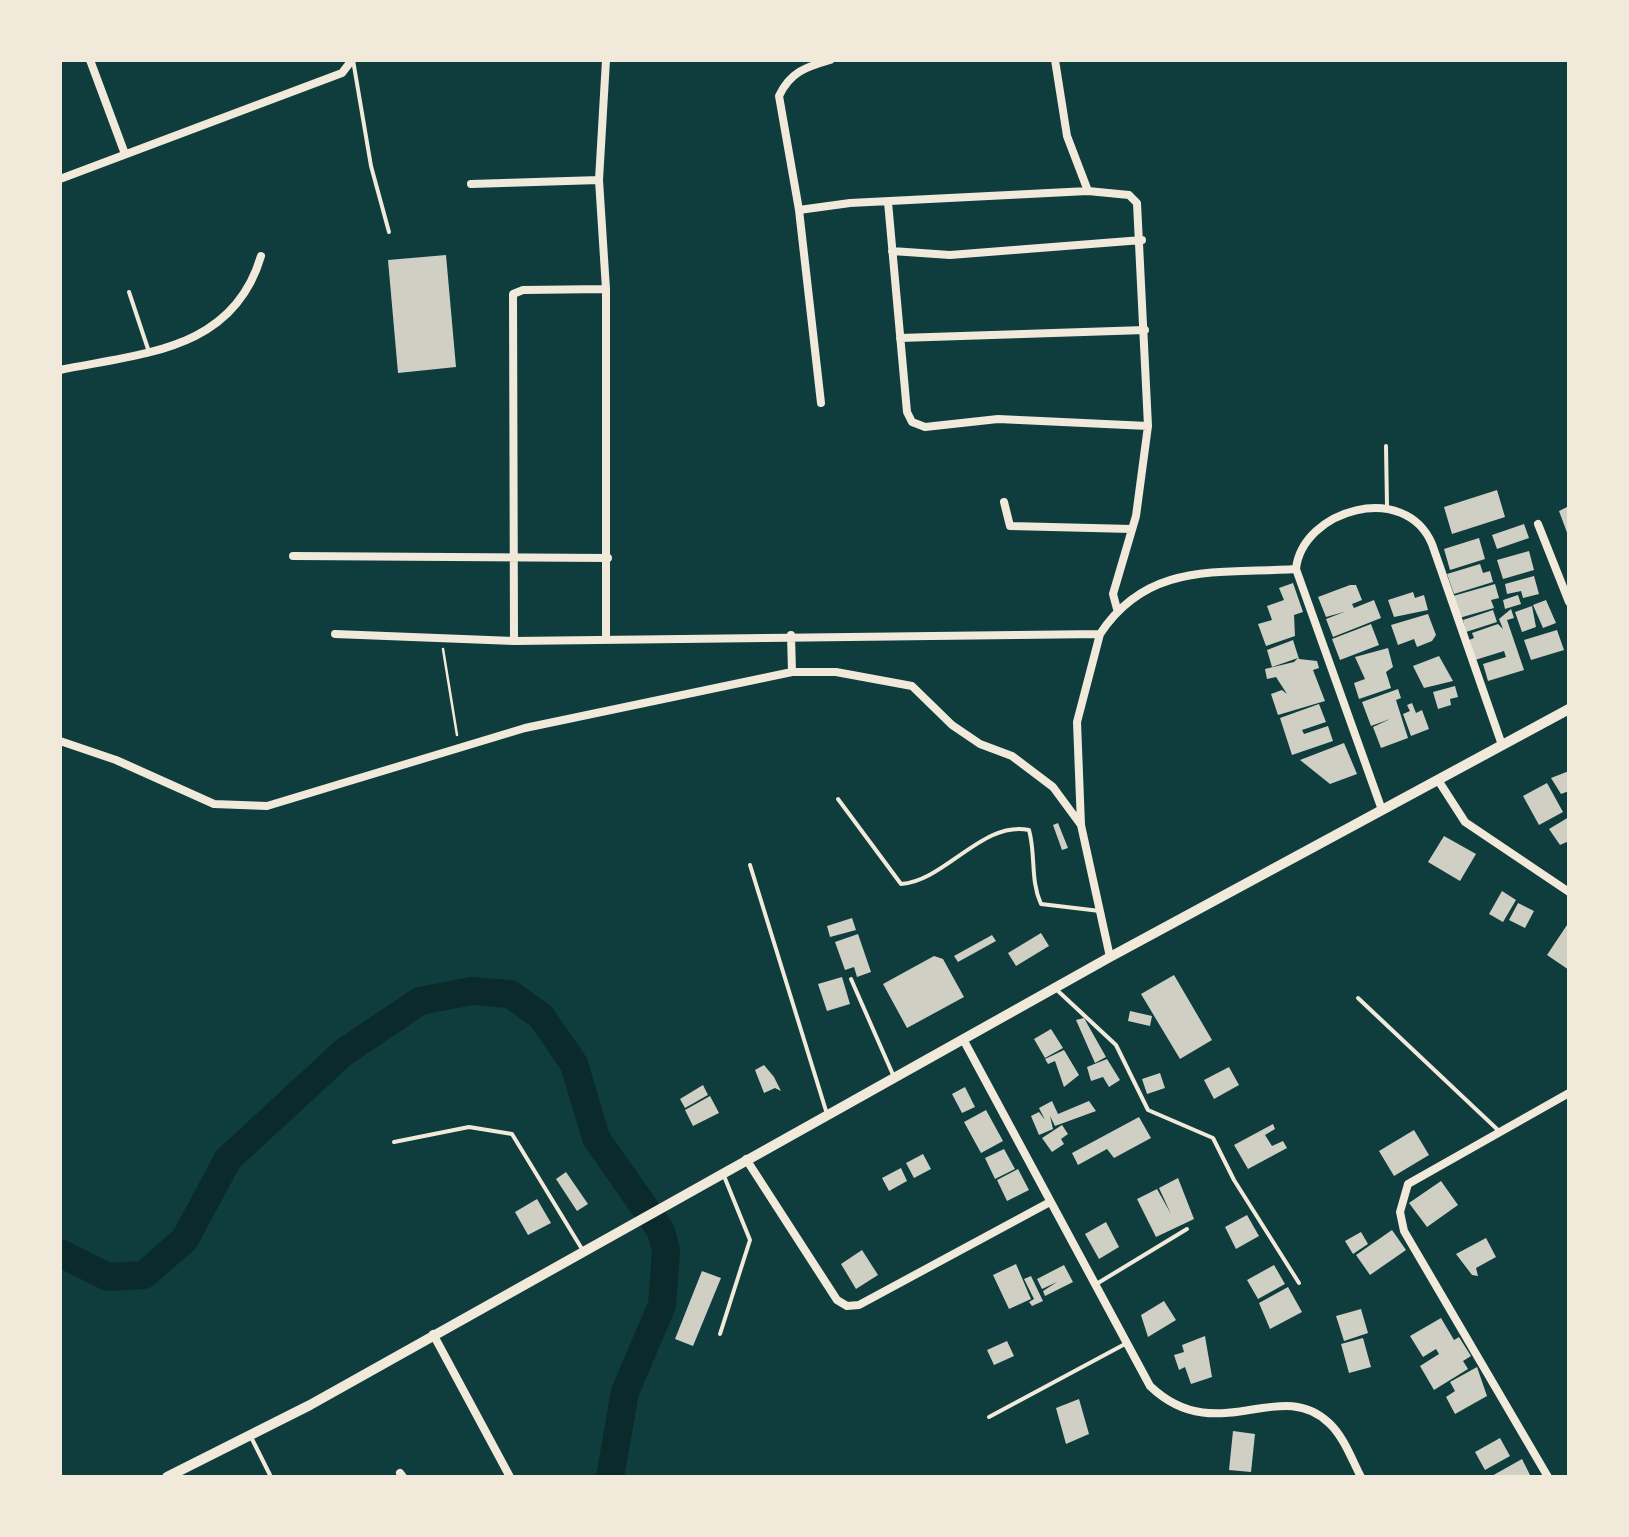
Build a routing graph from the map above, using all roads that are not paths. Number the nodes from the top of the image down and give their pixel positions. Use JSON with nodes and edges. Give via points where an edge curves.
{"nodes":[{"id":1,"x":90,"y":60,"type":"edge"},
{"id":2,"x":352,"y":60,"type":"edge"},
{"id":3,"x":606,"y":60,"type":"edge"},
{"id":4,"x":830,"y":60,"type":"edge"},
{"id":5,"x":1055,"y":60,"type":"edge"},
{"id":6,"x":125,"y":154,"type":"junction"},
{"id":7,"x":60,"y":178,"type":"edge"},
{"id":8,"x":600,"y":180,"type":"junction"},
{"id":9,"x":471,"y":184,"type":"dead end"},
{"id":10,"x":1088,"y":191,"type":"junction"},
{"id":11,"x":888,"y":202,"type":"junction"},
{"id":12,"x":800,"y":210,"type":"junction"},
{"id":13,"x":389,"y":232,"type":"dead end"},
{"id":14,"x":1142,"y":240,"type":"junction"},
{"id":15,"x":892,"y":250,"type":"junction"},
{"id":16,"x":261,"y":256,"type":"dead end"},
{"id":17,"x":606,"y":289,"type":"junction"},
{"id":18,"x":129,"y":292,"type":"dead end"},
{"id":19,"x":1145,"y":330,"type":"junction"},
{"id":20,"x":900,"y":338,"type":"junction"},
{"id":21,"x":149,"y":352,"type":"junction"},
{"id":22,"x":60,"y":370,"type":"edge"},
{"id":23,"x":821,"y":403,"type":"dead end"},
{"id":24,"x":1148,"y":426,"type":"junction"},
{"id":25,"x":1386,"y":446,"type":"dead end"},
{"id":26,"x":1004,"y":502,"type":"dead end"},
{"id":27,"x":1388,"y":506,"type":"junction"},
{"id":28,"x":1538,"y":524,"type":"dead end"},
{"id":29,"x":1132,"y":530,"type":"junction"},
{"id":30,"x":293,"y":556,"type":"dead end"},
{"id":31,"x":515,"y":558,"type":"junction"},
{"id":32,"x":608,"y":558,"type":"junction"},
{"id":33,"x":1296,"y":568,"type":"junction"},
{"id":34,"x":1569,"y":602,"type":"edge"},
{"id":35,"x":1116,"y":608,"type":"junction"},
{"id":36,"x":335,"y":634,"type":"dead end"},
{"id":37,"x":1100,"y":634,"type":"junction"},
{"id":38,"x":791,"y":635,"type":"junction"},
{"id":39,"x":606,"y":639,"type":"junction"},
{"id":40,"x":514,"y":641,"type":"junction"},
{"id":41,"x":792,"y":672,"type":"junction"},
{"id":42,"x":1569,"y":709,"type":"edge"},
{"id":43,"x":60,"y":741,"type":"edge"},
{"id":44,"x":1502,"y":745,"type":"junction"},
{"id":45,"x":1438,"y":780,"type":"junction"},
{"id":46,"x":838,"y":799,"type":"dead end"},
{"id":47,"x":1382,"y":810,"type":"junction"},
{"id":48,"x":1081,"y":825,"type":"junction"},
{"id":49,"x":750,"y":865,"type":"dead end"},
{"id":50,"x":1567,"y":888,"type":"edge"},
{"id":51,"x":1100,"y":911,"type":"junction"},
{"id":52,"x":1110,"y":957,"type":"junction"},
{"id":53,"x":851,"y":979,"type":"dead end"},
{"id":54,"x":1054,"y":988,"type":"junction"},
{"id":55,"x":1358,"y":998,"type":"dead end"},
{"id":56,"x":963,"y":1039,"type":"junction"},
{"id":57,"x":894,"y":1077,"type":"junction"},
{"id":58,"x":1569,"y":1092,"type":"edge"},
{"id":59,"x":827,"y":1114,"type":"junction"},
{"id":60,"x":1499,"y":1131,"type":"junction"},
{"id":61,"x":394,"y":1142,"type":"dead end"},
{"id":62,"x":746,"y":1159,"type":"junction"},
{"id":63,"x":722,"y":1172,"type":"junction"},
{"id":64,"x":1050,"y":1202,"type":"junction"},
{"id":65,"x":1187,"y":1229,"type":"dead end"},
{"id":66,"x":583,"y":1250,"type":"junction"},
{"id":67,"x":1299,"y":1283,"type":"dead end"},
{"id":68,"x":1094,"y":1286,"type":"junction"},
{"id":69,"x":433,"y":1334,"type":"junction"},
{"id":70,"x":720,"y":1334,"type":"dead end"},
{"id":71,"x":1125,"y":1344,"type":"junction"},
{"id":72,"x":989,"y":1416,"type":"dead end"},
{"id":73,"x":250,"y":1435,"type":"junction"},
{"id":74,"x":166,"y":1477,"type":"edge"},
{"id":75,"x":271,"y":1477,"type":"edge"},
{"id":76,"x":510,"y":1477,"type":"edge"},
{"id":77,"x":1361,"y":1477,"type":"edge"},
{"id":78,"x":1548,"y":1477,"type":"edge"}],
"edges":[{"from":1,"to":6,"type":"street"},
{"from":2,"to":6,"type":"street","via":[[342,73]]},
{"from":2,"to":13,"type":"lane"},
{"from":3,"to":8,"type":"street"},
{"from":4,"to":12,"type":"street","via":[[803,68],[779,96]]},
{"from":5,"to":10,"type":"street","via":[[1067,136]]},
{"from":6,"to":7,"type":"street"},
{"from":8,"to":9,"type":"street"},
{"from":8,"to":17,"type":"street"},
{"from":10,"to":11,"type":"street"},
{"from":10,"to":14,"type":"street","via":[[1129,195],[1137,203]]},
{"from":11,"to":12,"type":"street"},
{"from":11,"to":15,"type":"street"},
{"from":12,"to":23,"type":"street"},
{"from":14,"to":15,"type":"street","via":[[950,255]]},
{"from":14,"to":19,"type":"street"},
{"from":15,"to":20,"type":"street"},
{"from":16,"to":21,"type":"street","via":[[254,280],[225,320]]},
{"from":17,"to":31,"type":"street","via":[[513,294]]},
{"from":17,"to":32,"type":"street"},
{"from":18,"to":21,"type":"lane"},
{"from":19,"to":20,"type":"street"},
{"from":19,"to":24,"type":"street"},
{"from":20,"to":24,"type":"street","via":[[912,422],[925,427],[998,420]]},
{"from":21,"to":22,"type":"street"},
{"from":24,"to":29,"type":"street"},
{"from":25,"to":27,"type":"lane"},
{"from":26,"to":29,"type":"street","via":[[1010,526]]},
{"from":27,"to":33,"type":"street","via":[[1320,526],[1300,549]]},
{"from":27,"to":44,"type":"street","via":[[1411,515],[1428,533]]},
{"from":28,"to":34,"type":"street"},
{"from":29,"to":35,"type":"street","via":[[1113,594]]},
{"from":30,"to":31,"type":"street"},
{"from":31,"to":32,"type":"street"},
{"from":31,"to":40,"type":"street"},
{"from":32,"to":39,"type":"street"},
{"from":33,"to":35,"type":"street","via":[[1167,580]]},
{"from":33,"to":47,"type":"street"},
{"from":35,"to":37,"type":"street"},
{"from":36,"to":40,"type":"street"},
{"from":37,"to":38,"type":"street"},
{"from":37,"to":48,"type":"street","via":[[1076,722]]},
{"from":38,"to":39,"type":"street"},
{"from":38,"to":41,"type":"street"},
{"from":39,"to":40,"type":"street"},
{"from":41,"to":43,"type":"street","via":[[524,728],[267,806],[240,808],[189,795]]},
{"from":41,"to":48,"type":"street","via":[[891,678],[912,686],[952,724],[1053,787]]},
{"from":42,"to":44,"type":"main road"},
{"from":44,"to":45,"type":"main road"},
{"from":45,"to":47,"type":"main road"},
{"from":45,"to":50,"type":"street","via":[[1464,822]]},
{"from":46,"to":51,"type":"lane","via":[[902,884],[917,883],[1016,827],[1029,830],[1042,904]]},
{"from":47,"to":52,"type":"main road"},
{"from":48,"to":51,"type":"street"},
{"from":49,"to":59,"type":"lane"},
{"from":51,"to":52,"type":"street"},
{"from":52,"to":54,"type":"main road"},
{"from":53,"to":57,"type":"lane"},
{"from":54,"to":56,"type":"main road"},
{"from":54,"to":67,"type":"lane","via":[[1116,1044],[1148,1110],[1214,1138]]},
{"from":55,"to":60,"type":"lane"},
{"from":56,"to":57,"type":"main road"},
{"from":56,"to":64,"type":"street"},
{"from":57,"to":59,"type":"main road"},
{"from":58,"to":60,"type":"street"},
{"from":59,"to":62,"type":"main road"},
{"from":60,"to":78,"type":"street","via":[[1408,1184],[1401,1222]]},
{"from":61,"to":66,"type":"lane","via":[[469,1127],[512,1134]]},
{"from":62,"to":63,"type":"main road"},
{"from":62,"to":64,"type":"street","via":[[847,1306]]},
{"from":63,"to":66,"type":"main road"},
{"from":63,"to":70,"type":"lane","via":[[750,1240]]},
{"from":64,"to":68,"type":"street"},
{"from":65,"to":68,"type":"lane"},
{"from":66,"to":69,"type":"main road"},
{"from":68,"to":71,"type":"street"},
{"from":69,"to":73,"type":"main road"},
{"from":69,"to":76,"type":"street"},
{"from":71,"to":72,"type":"lane"},
{"from":71,"to":77,"type":"street","via":[[1150,1386],[1193,1413],[1228,1415],[1279,1405],[1318,1414],[1338,1433]]},
{"from":73,"to":74,"type":"main road"},
{"from":73,"to":75,"type":"lane"}]}
